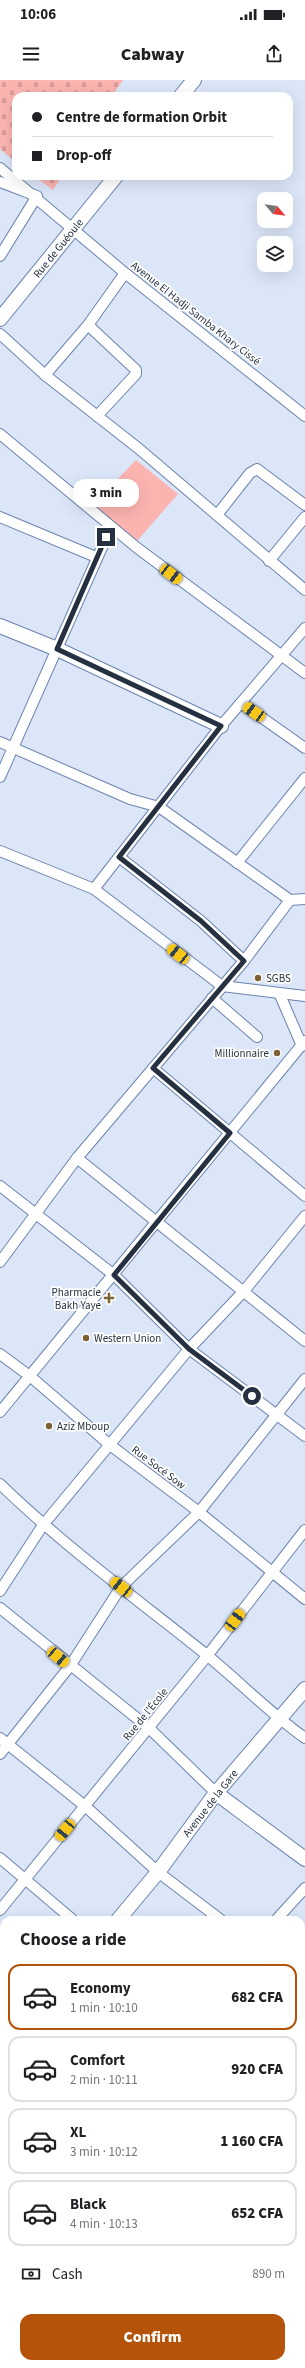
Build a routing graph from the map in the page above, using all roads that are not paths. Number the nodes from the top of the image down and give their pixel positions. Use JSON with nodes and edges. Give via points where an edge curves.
{"nodes":[{"id":1,"x":194,"y":80,"type":"edge"},
{"id":2,"x":184,"y":92,"type":"edge"},
{"id":3,"x":0,"y":168,"type":"edge"},
{"id":4,"x":12,"y":177,"type":"edge"},
{"id":5,"x":15,"y":180,"type":"edge"},
{"id":6,"x":113,"y":180,"type":"edge"},
{"id":7,"x":0,"y":182,"type":"edge"},
{"id":8,"x":36,"y":196,"type":"junction"},
{"id":9,"x":73,"y":229,"type":"junction"},
{"id":10,"x":0,"y":256,"type":"edge"},
{"id":11,"x":126,"y":273,"type":"junction"},
{"id":12,"x":0,"y":319,"type":"edge"},
{"id":13,"x":88,"y":325,"type":"junction"},
{"id":14,"x":0,"y":334,"type":"edge"},
{"id":15,"x":45,"y":375,"type":"junction"},
{"id":16,"x":96,"y":416,"type":"junction"},
{"id":17,"x":305,"y":416,"type":"edge"},
{"id":18,"x":0,"y":434,"type":"edge"},
{"id":19,"x":305,"y":505,"type":"edge"},
{"id":20,"x":217,"y":515,"type":"junction"},
{"id":21,"x":0,"y":517,"type":"edge"},
{"id":22,"x":305,"y":517,"type":"edge"},
{"id":23,"x":111,"y":527,"type":"junction"},
{"id":24,"x":96,"y":557,"type":"junction"},
{"id":25,"x":269,"y":561,"type":"junction"},
{"id":26,"x":305,"y":590,"type":"edge"},
{"id":27,"x":0,"y":626,"type":"edge"},
{"id":28,"x":305,"y":628,"type":"edge"},
{"id":29,"x":57,"y":649,"type":"junction"},
{"id":30,"x":282,"y":654,"type":"junction"},
{"id":31,"x":305,"y":673,"type":"edge"},
{"id":32,"x":241,"y":703,"type":"junction"},
{"id":33,"x":221,"y":726,"type":"junction"},
{"id":34,"x":0,"y":742,"type":"edge"},
{"id":35,"x":12,"y":747,"type":"junction"},
{"id":36,"x":305,"y":748,"type":"edge"},
{"id":37,"x":0,"y":777,"type":"edge"},
{"id":38,"x":305,"y":778,"type":"edge"},
{"id":39,"x":159,"y":807,"type":"junction"},
{"id":40,"x":0,"y":851,"type":"edge"},
{"id":41,"x":119,"y":857,"type":"junction"},
{"id":42,"x":237,"y":863,"type":"junction"},
{"id":43,"x":94,"y":889,"type":"junction"},
{"id":44,"x":305,"y":899,"type":"edge"},
{"id":45,"x":290,"y":900,"type":"junction"},
{"id":46,"x":244,"y":961,"type":"junction"},
{"id":47,"x":222,"y":986,"type":"junction"},
{"id":48,"x":280,"y":995,"type":"junction"},
{"id":49,"x":305,"y":996,"type":"edge"},
{"id":50,"x":212,"y":998,"type":"junction"},
{"id":51,"x":257,"y":1037,"type":"dead end"},
{"id":52,"x":304,"y":1043,"type":"edge"},
{"id":53,"x":153,"y":1068,"type":"junction"},
{"id":54,"x":230,"y":1133,"type":"junction"},
{"id":55,"x":77,"y":1158,"type":"junction"},
{"id":56,"x":0,"y":1186,"type":"edge"},
{"id":57,"x":305,"y":1196,"type":"edge"},
{"id":58,"x":34,"y":1214,"type":"junction"},
{"id":59,"x":305,"y":1216,"type":"edge"},
{"id":60,"x":157,"y":1222,"type":"junction"},
{"id":61,"x":0,"y":1262,"type":"edge"},
{"id":62,"x":114,"y":1275,"type":"junction"},
{"id":63,"x":244,"y":1291,"type":"junction"},
{"id":64,"x":305,"y":1341,"type":"edge"},
{"id":65,"x":189,"y":1349,"type":"junction"},
{"id":66,"x":0,"y":1354,"type":"edge"},
{"id":67,"x":31,"y":1377,"type":"junction"},
{"id":68,"x":305,"y":1379,"type":"edge"},
{"id":69,"x":0,"y":1412,"type":"edge"},
{"id":70,"x":278,"y":1414,"type":"junction"},
{"id":71,"x":305,"y":1436,"type":"edge"},
{"id":72,"x":110,"y":1445,"type":"junction"},
{"id":73,"x":0,"y":1484,"type":"edge"},
{"id":74,"x":199,"y":1512,"type":"junction"},
{"id":75,"x":43,"y":1525,"type":"junction"},
{"id":76,"x":305,"y":1530,"type":"edge"},
{"id":77,"x":272,"y":1572,"type":"junction"},
{"id":78,"x":121,"y":1587,"type":"junction"},
{"id":79,"x":0,"y":1591,"type":"edge"},
{"id":80,"x":305,"y":1599,"type":"edge"},
{"id":81,"x":0,"y":1608,"type":"edge"},
{"id":82,"x":207,"y":1656,"type":"junction"},
{"id":83,"x":70,"y":1666,"type":"junction"},
{"id":84,"x":305,"y":1689,"type":"edge"},
{"id":85,"x":278,"y":1719,"type":"junction"},
{"id":86,"x":148,"y":1728,"type":"junction"},
{"id":87,"x":305,"y":1738,"type":"edge"},
{"id":88,"x":4,"y":1741,"type":"edge"},
{"id":89,"x":0,"y":1754,"type":"edge"},
{"id":90,"x":216,"y":1793,"type":"junction"},
{"id":91,"x":85,"y":1806,"type":"junction"},
{"id":92,"x":0,"y":1858,"type":"edge"},
{"id":93,"x":305,"y":1859,"type":"edge"},
{"id":94,"x":158,"y":1872,"type":"junction"},
{"id":95,"x":25,"y":1878,"type":"junction"},
{"id":96,"x":305,"y":1888,"type":"edge"},
{"id":97,"x":0,"y":1910,"type":"edge"},
{"id":98,"x":68,"y":1916,"type":"edge"},
{"id":99,"x":121,"y":1916,"type":"edge"},
{"id":100,"x":216,"y":1916,"type":"edge"},
{"id":101,"x":280,"y":1916,"type":"edge"}],
"edges":[{"from":1,"to":2,"type":"street"},
{"from":3,"to":4,"type":"street","name":"Avenue El Hadji Samba Khary Cissé"},
{"from":5,"to":8,"type":"street","name":"Avenue El Hadji Samba Khary Cissé"},
{"from":6,"to":9,"type":"street","name":"Rue de Guéoule"},
{"from":7,"to":8,"type":"street"},
{"from":8,"to":9,"type":"street","name":"Avenue El Hadji Samba Khary Cissé"},
{"from":8,"to":10,"type":"street"},
{"from":9,"to":11,"type":"street","name":"Avenue El Hadji Samba Khary Cissé"},
{"from":9,"to":12,"type":"street","name":"Rue de Guéoule"},
{"from":11,"to":13,"type":"street"},
{"from":11,"to":17,"type":"street","name":"Avenue El Hadji Samba Khary Cissé"},
{"from":13,"to":15,"type":"street"},
{"from":13,"to":16,"type":"street","via":[[136,370],[136,374]]},
{"from":14,"to":15,"type":"street"},
{"from":15,"to":16,"type":"street"},
{"from":16,"to":20,"type":"street"},
{"from":18,"to":23,"type":"street"},
{"from":19,"to":20,"type":"street","via":[[257,469],[250,473]]},
{"from":20,"to":25,"type":"street"},
{"from":21,"to":24,"type":"street"},
{"from":22,"to":25,"type":"street"},
{"from":23,"to":24,"type":"street"},
{"from":23,"to":30,"type":"street"},
{"from":24,"to":29,"type":"street"},
{"from":25,"to":26,"type":"street"},
{"from":27,"to":29,"type":"street"},
{"from":28,"to":30,"type":"street"},
{"from":29,"to":33,"type":"street"},
{"from":29,"to":35,"type":"street"},
{"from":30,"to":31,"type":"street"},
{"from":30,"to":32,"type":"street"},
{"from":32,"to":33,"type":"street"},
{"from":32,"to":36,"type":"street"},
{"from":33,"to":39,"type":"street"},
{"from":34,"to":35,"type":"street"},
{"from":35,"to":37,"type":"street"},
{"from":35,"to":39,"type":"street","via":[[130,800]]},
{"from":38,"to":42,"type":"street"},
{"from":39,"to":41,"type":"street"},
{"from":39,"to":42,"type":"street"},
{"from":40,"to":43,"type":"street"},
{"from":41,"to":43,"type":"street"},
{"from":41,"to":46,"type":"street","via":[[201,921]]},
{"from":42,"to":45,"type":"street"},
{"from":43,"to":47,"type":"street"},
{"from":44,"to":45,"type":"street"},
{"from":45,"to":46,"type":"street"},
{"from":46,"to":47,"type":"street"},
{"from":47,"to":48,"type":"street"},
{"from":47,"to":50,"type":"street"},
{"from":48,"to":49,"type":"street"},
{"from":48,"to":52,"type":"street"},
{"from":50,"to":51,"type":"street"},
{"from":50,"to":53,"type":"street"},
{"from":52,"to":54,"type":"street"},
{"from":53,"to":54,"type":"street"},
{"from":53,"to":55,"type":"street"},
{"from":54,"to":57,"type":"street"},
{"from":54,"to":60,"type":"street"},
{"from":55,"to":58,"type":"street"},
{"from":55,"to":60,"type":"street"},
{"from":56,"to":58,"type":"street"},
{"from":58,"to":61,"type":"street"},
{"from":58,"to":62,"type":"street"},
{"from":59,"to":63,"type":"street"},
{"from":60,"to":62,"type":"street"},
{"from":60,"to":63,"type":"street"},
{"from":62,"to":65,"type":"street"},
{"from":62,"to":67,"type":"street"},
{"from":63,"to":64,"type":"street"},
{"from":63,"to":65,"type":"street"},
{"from":65,"to":70,"type":"street"},
{"from":65,"to":72,"type":"street"},
{"from":66,"to":67,"type":"street","name":"Rue Socé Sow"},
{"from":67,"to":69,"type":"street"},
{"from":67,"to":72,"type":"street","name":"Rue Socé Sow"},
{"from":68,"to":70,"type":"street"},
{"from":70,"to":71,"type":"street"},
{"from":70,"to":74,"type":"street"},
{"from":72,"to":74,"type":"street","name":"Rue Socé Sow"},
{"from":72,"to":75,"type":"street"},
{"from":73,"to":75,"type":"street"},
{"from":74,"to":77,"type":"street","name":"Rue Socé Sow"},
{"from":74,"to":78,"type":"street"},
{"from":75,"to":78,"type":"street"},
{"from":75,"to":79,"type":"street"},
{"from":76,"to":77,"type":"street","name":"Rue de l'École"},
{"from":77,"to":80,"type":"street","name":"Rue Socé Sow"},
{"from":77,"to":82,"type":"street","name":"Rue de l'École"},
{"from":78,"to":82,"type":"street"},
{"from":78,"to":83,"type":"street"},
{"from":81,"to":83,"type":"street"},
{"from":82,"to":85,"type":"street"},
{"from":82,"to":86,"type":"street","name":"Rue de l'École"},
{"from":83,"to":86,"type":"street"},
{"from":83,"to":88,"type":"street"},
{"from":84,"to":85,"type":"street","name":"Avenue de la Gare"},
{"from":85,"to":87,"type":"street"},
{"from":85,"to":90,"type":"street","name":"Avenue de la Gare"},
{"from":86,"to":90,"type":"street"},
{"from":86,"to":91,"type":"street","name":"Rue de l'École"},
{"from":88,"to":89,"type":"street"},
{"from":88,"to":91,"type":"street"},
{"from":90,"to":93,"type":"street"},
{"from":90,"to":94,"type":"street","name":"Avenue de la Gare"},
{"from":91,"to":94,"type":"street"},
{"from":91,"to":95,"type":"street","name":"Rue de l'École"},
{"from":92,"to":95,"type":"street"},
{"from":94,"to":99,"type":"street","name":"Avenue de la Gare"},
{"from":94,"to":100,"type":"street"},
{"from":95,"to":97,"type":"street","name":"Rue de l'École"},
{"from":95,"to":98,"type":"street"},
{"from":96,"to":101,"type":"street"}]}
